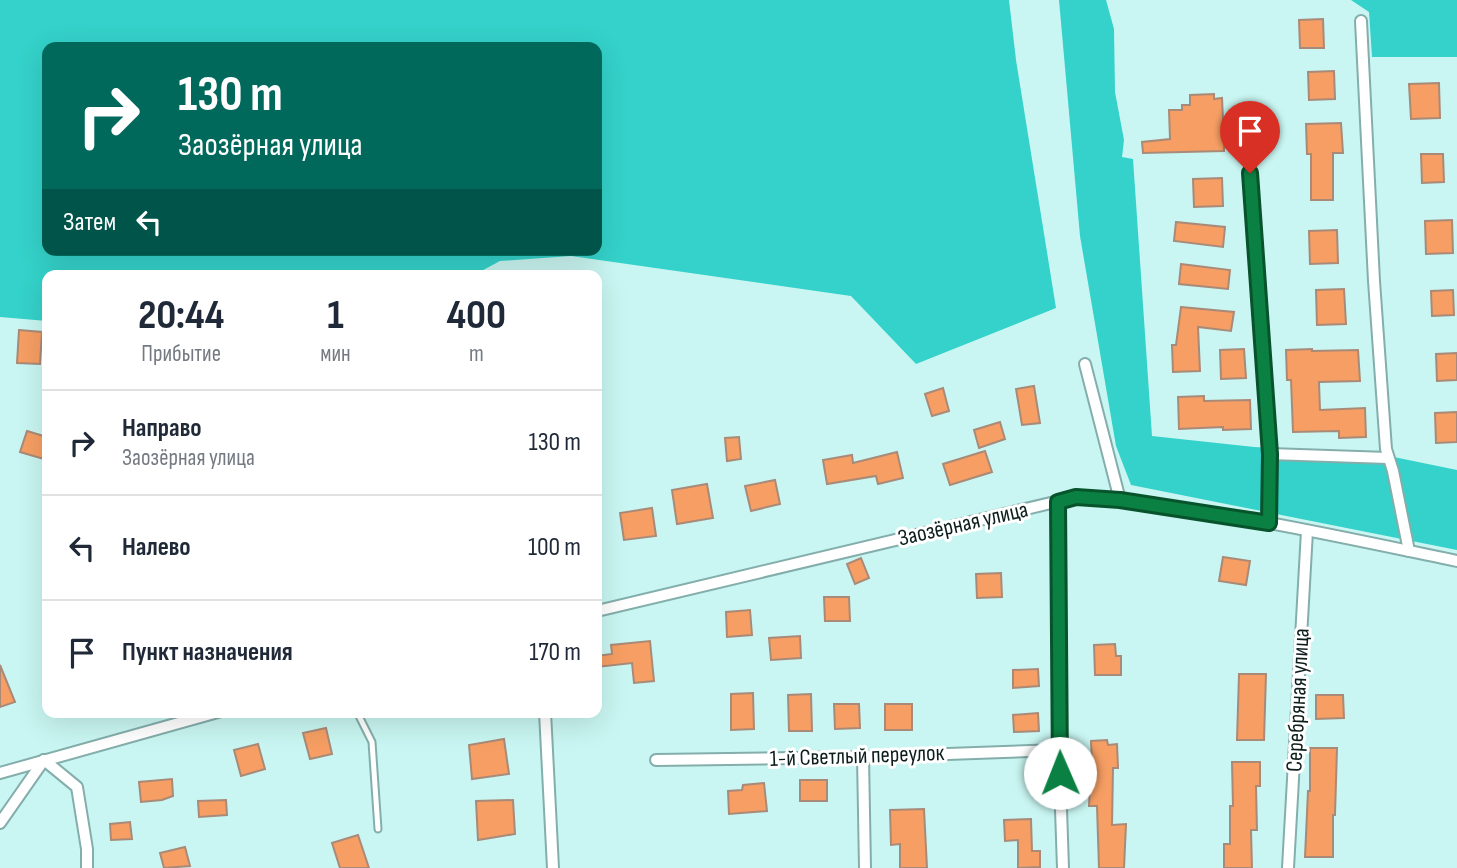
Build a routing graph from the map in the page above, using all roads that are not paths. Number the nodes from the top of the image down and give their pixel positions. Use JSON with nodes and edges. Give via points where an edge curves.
{"nodes":[{"id":1,"x":1361,"y":21,"type":"dead end"},
{"id":2,"x":1250,"y":173,"type":"dead end"},
{"id":3,"x":1086,"y":364,"type":"dead end"},
{"id":4,"x":1270,"y":454,"type":"junction"},
{"id":5,"x":1388,"y":458,"type":"junction"},
{"id":6,"x":1120,"y":500,"type":"junction"},
{"id":7,"x":1058,"y":502,"type":"junction"},
{"id":8,"x":1269,"y":523,"type":"junction"},
{"id":9,"x":1307,"y":531,"type":"junction"},
{"id":10,"x":1409,"y":551,"type":"junction"},
{"id":11,"x":1457,"y":561,"type":"edge"},
{"id":12,"x":602,"y":610,"type":"edge"},
{"id":13,"x":196,"y":718,"type":"edge"},
{"id":14,"x":360,"y":718,"type":"edge"},
{"id":15,"x":545,"y":718,"type":"edge"},
{"id":16,"x":1059,"y":750,"type":"junction"},
{"id":17,"x":863,"y":757,"type":"junction"},
{"id":18,"x":44,"y":760,"type":"junction"},
{"id":19,"x":656,"y":760,"type":"dead end"},
{"id":20,"x":0,"y":773,"type":"edge"},
{"id":21,"x":0,"y":823,"type":"edge"},
{"id":22,"x":378,"y":829,"type":"dead end"},
{"id":23,"x":87,"y":868,"type":"edge"},
{"id":24,"x":552,"y":868,"type":"edge"},
{"id":25,"x":865,"y":868,"type":"edge"},
{"id":26,"x":1063,"y":868,"type":"edge"},
{"id":27,"x":1289,"y":868,"type":"edge"}],
"edges":[{"from":1,"to":5,"type":"street"},
{"from":2,"to":4,"type":"street"},
{"from":3,"to":6,"type":"street"},
{"from":4,"to":5,"type":"street"},
{"from":4,"to":8,"type":"lane"},
{"from":5,"to":10,"type":"street"},
{"from":6,"to":7,"type":"street","name":"Заозёрная улица","via":[[1076,497]]},
{"from":6,"to":8,"type":"street","name":"Заозёрная улица"},
{"from":7,"to":12,"type":"street","name":"Заозёрная улица"},
{"from":7,"to":16,"type":"street"},
{"from":8,"to":9,"type":"street","name":"Заозёрная улица"},
{"from":9,"to":10,"type":"street","name":"Заозёрная улица"},
{"from":9,"to":27,"type":"street","name":"Серебряная улица"},
{"from":10,"to":11,"type":"street","name":"Заозёрная улица"},
{"from":13,"to":18,"type":"street"},
{"from":14,"to":22,"type":"lane","via":[[372,741]]},
{"from":15,"to":24,"type":"street"},
{"from":16,"to":17,"type":"street","name":"1-й Светлый переулок"},
{"from":16,"to":26,"type":"street"},
{"from":17,"to":19,"type":"street","name":"1-й Светлый переулок"},
{"from":17,"to":25,"type":"street"},
{"from":18,"to":20,"type":"street"},
{"from":18,"to":21,"type":"street"},
{"from":18,"to":23,"type":"street","via":[[77,786]]}]}
